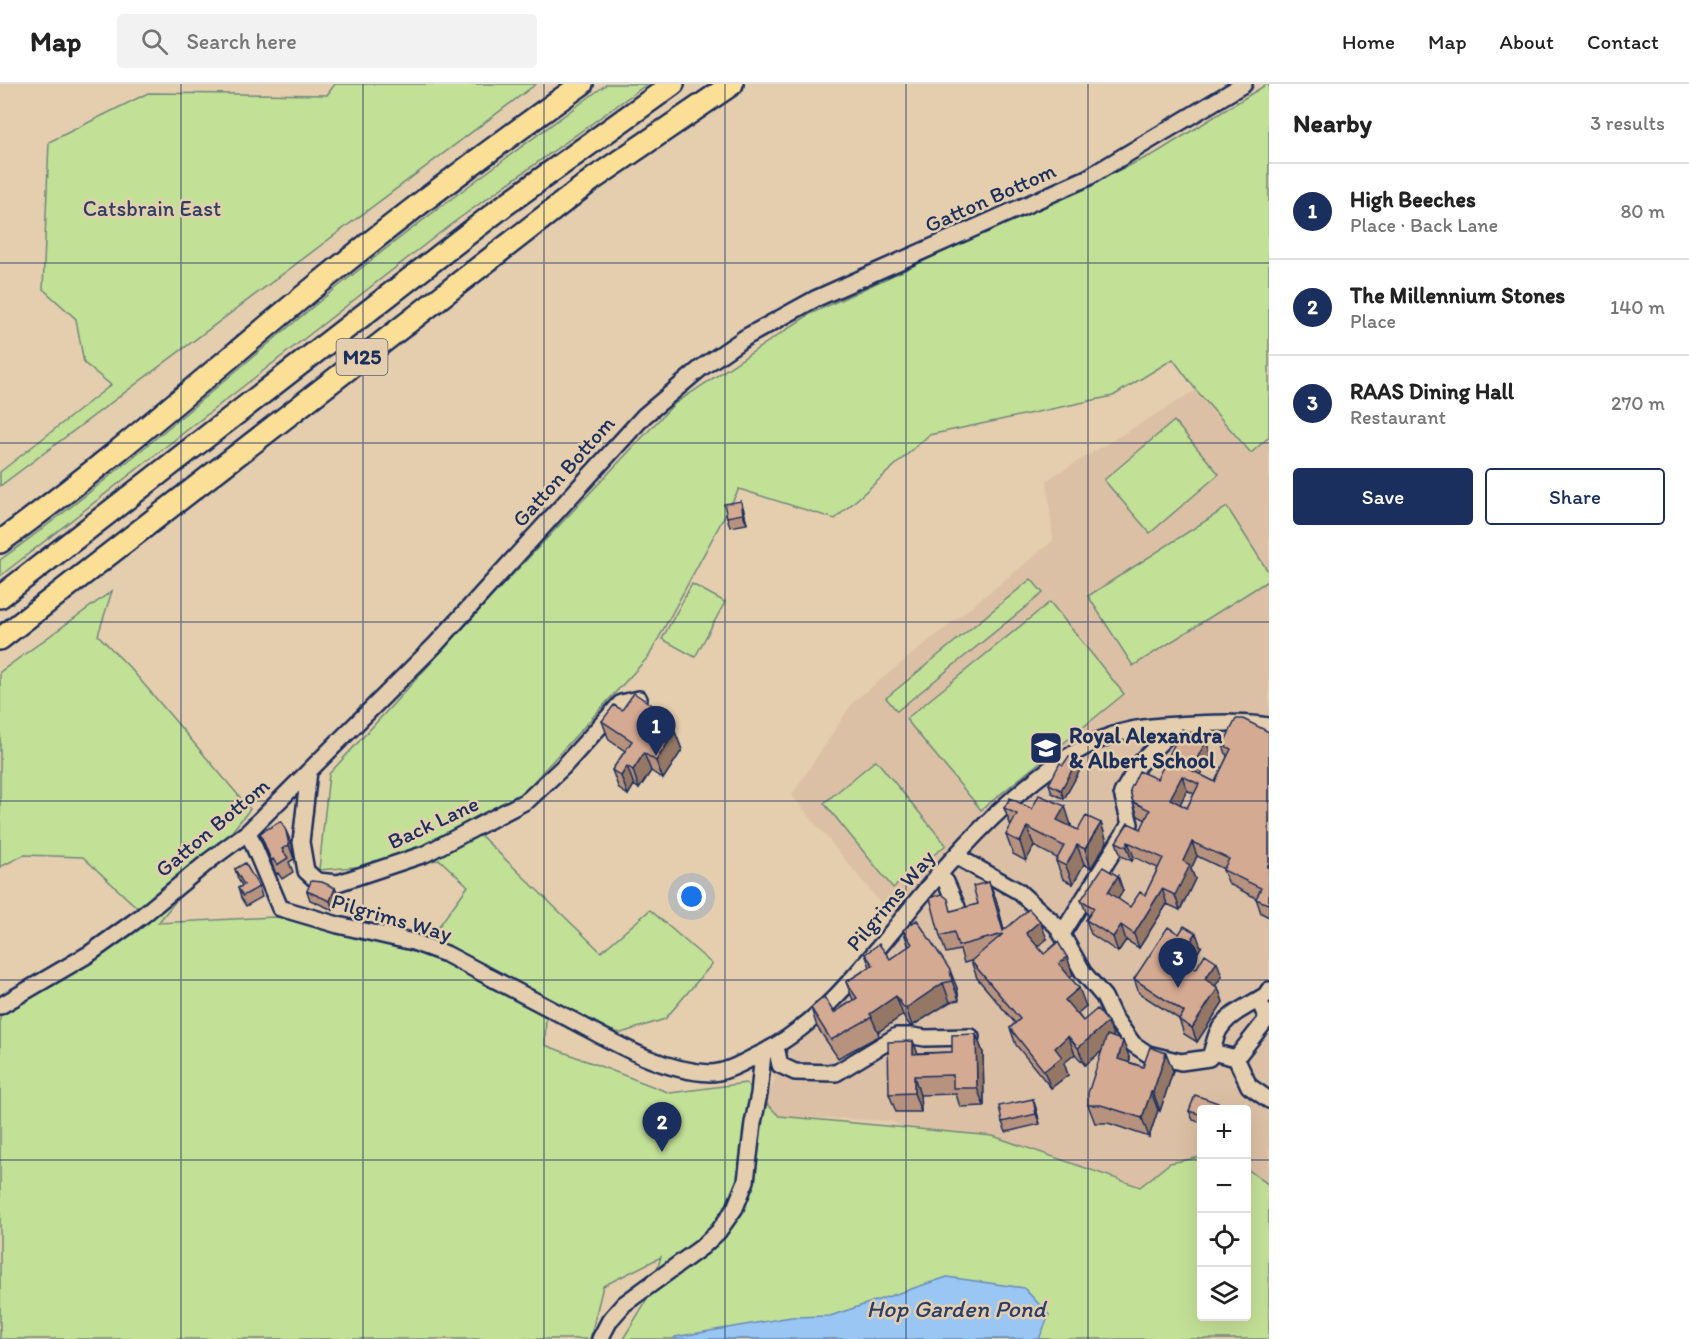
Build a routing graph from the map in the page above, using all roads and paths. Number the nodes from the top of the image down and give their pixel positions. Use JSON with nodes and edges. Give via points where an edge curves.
{"nodes":[{"id":1,"x":582,"y":84,"type":"edge"},
{"id":2,"x":673,"y":84,"type":"edge"},
{"id":3,"x":732,"y":84,"type":"edge"},
{"id":4,"x":1244,"y":84,"type":"edge"},
{"id":5,"x":110,"y":458,"type":"junction"},
{"id":6,"x":0,"y":525,"type":"edge"},
{"id":7,"x":0,"y":542,"type":"edge"},
{"id":8,"x":0,"y":597,"type":"edge"},
{"id":9,"x":0,"y":639,"type":"edge"},
{"id":10,"x":639,"y":699,"type":"edge"},
{"id":11,"x":1178,"y":724,"type":"junction"},
{"id":12,"x":1269,"y":726,"type":"edge"},
{"id":13,"x":309,"y":771,"type":"junction"},
{"id":14,"x":248,"y":832,"type":"junction"},
{"id":15,"x":956,"y":856,"type":"junction"},
{"id":16,"x":938,"y":874,"type":"junction"},
{"id":17,"x":957,"y":907,"type":"edge"},
{"id":18,"x":1062,"y":934,"type":"junction"},
{"id":19,"x":1264,"y":995,"type":"edge"},
{"id":20,"x":0,"y":1006,"type":"edge"},
{"id":21,"x":1268,"y":1019,"type":"edge"},
{"id":22,"x":972,"y":1037,"type":"edge"},
{"id":23,"x":769,"y":1050,"type":"junction"},
{"id":24,"x":1212,"y":1052,"type":"junction"},
{"id":25,"x":1236,"y":1058,"type":"junction"},
{"id":26,"x":1269,"y":1100,"type":"edge"},
{"id":27,"x":600,"y":1339,"type":"edge"}],
"edges":[{"from":1,"to":5,"type":"highway","via":[[382,233]]},
{"from":2,"to":8,"type":"highway","number":"M25","via":[[497,211]]},
{"from":3,"to":9,"type":"highway","number":"M25","via":[[593,179]]},
{"from":4,"to":13,"type":"street","name":"Gatton Bottom","via":[[1087,178],[815,299],[701,368],[644,416],[436,644]]},
{"from":5,"to":6,"type":"highway"},
{"from":5,"to":7,"type":"highway"},
{"from":10,"to":13,"type":"street","name":"Back Lane","via":[[621,703],[528,800],[425,854],[338,883],[317,880],[306,871],[301,842]]},
{"from":11,"to":12,"type":"street","name":"Pilgrims Way"},
{"from":11,"to":15,"type":"street","name":"Pilgrims Way","via":[[1111,736],[1070,757],[1025,790]]},
{"from":11,"to":18,"type":"street","via":[[1139,764],[1122,793],[1130,824]]},
{"from":13,"to":14,"type":"street","name":"Gatton Bottom"},
{"from":14,"to":20,"type":"street","name":"Gatton Bottom","via":[[89,954]]},
{"from":14,"to":23,"type":"street","name":"Pilgrims Way","via":[[280,908],[446,954],[648,1059],[685,1071],[714,1073]]},
{"from":15,"to":16,"type":"street","name":"Pilgrims Way"},
{"from":15,"to":18,"type":"street","via":[[1018,891]]},
{"from":16,"to":17,"type":"street"},
{"from":16,"to":23,"type":"street","name":"Pilgrims Way","via":[[861,969],[819,1012]]},
{"from":18,"to":24,"type":"street","via":[[1133,1044],[1148,1054],[1181,1062],[1209,1058]]},
{"from":19,"to":21,"type":"street"},
{"from":19,"to":24,"type":"street","via":[[1230,1017],[1221,1027]]},
{"from":21,"to":25,"type":"street"},
{"from":22,"to":23,"type":"street","via":[[897,1036],[836,1073],[795,1072],[780,1065]]},
{"from":23,"to":27,"type":"street","via":[[753,1123],[746,1181],[735,1208],[702,1247],[624,1304]]},
{"from":24,"to":25,"type":"street"},
{"from":25,"to":26,"type":"street","via":[[1249,1086]]}]}
